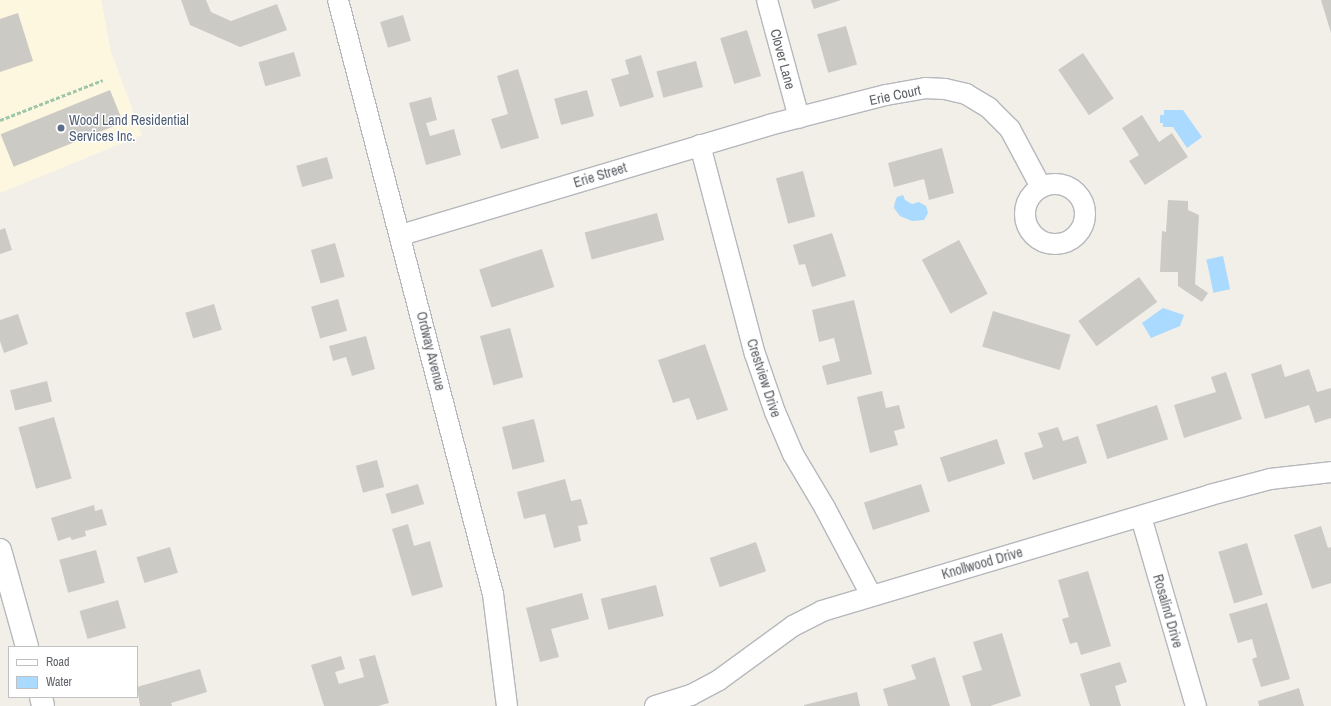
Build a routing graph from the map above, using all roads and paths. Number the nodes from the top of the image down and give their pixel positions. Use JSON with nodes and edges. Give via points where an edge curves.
{"nodes":[{"id":1,"x":338,"y":0,"type":"edge"},
{"id":2,"x":767,"y":0,"type":"edge"},
{"id":3,"x":103,"y":80,"type":"dead end"},
{"id":4,"x":799,"y":118,"type":"junction"},
{"id":5,"x":0,"y":120,"type":"edge"},
{"id":6,"x":700,"y":144,"type":"junction"},
{"id":7,"x":1041,"y":187,"type":"dead end"},
{"id":8,"x":401,"y":236,"type":"junction"},
{"id":9,"x":1331,"y":472,"type":"edge"},
{"id":10,"x":1141,"y":517,"type":"junction"},
{"id":11,"x":1,"y":555,"type":"edge"},
{"id":12,"x":871,"y":595,"type":"junction"},
{"id":13,"x":27,"y":646,"type":"edge"},
{"id":14,"x":507,"y":706,"type":"edge"},
{"id":15,"x":656,"y":706,"type":"edge"},
{"id":16,"x":1196,"y":706,"type":"edge"}],
"edges":[{"from":1,"to":8,"type":"street","name":"Ordway Avenue"},
{"from":2,"to":4,"type":"street","name":"Clover Lane"},
{"from":3,"to":5,"type":"path"},
{"from":4,"to":6,"type":"street","name":"Erie Street"},
{"from":4,"to":7,"type":"street","name":"Erie Court","via":[[912,89],[946,89],[966,94],[989,108],[1010,129]]},
{"from":6,"to":8,"type":"street","name":"Erie Street"},
{"from":6,"to":12,"type":"street","name":"Crestview Drive","via":[[755,354],[774,412],[793,454]]},
{"from":8,"to":14,"type":"street","name":"Ordway Avenue","via":[[493,594]]},
{"from":9,"to":10,"type":"street","name":"Knollwood Drive","via":[[1270,479]]},
{"from":10,"to":12,"type":"street","name":"Knollwood Drive"},
{"from":10,"to":16,"type":"street","name":"Rosalind Drive"},
{"from":11,"to":13,"type":"street"},
{"from":12,"to":15,"type":"street","name":"Knollwood Drive","via":[[822,611],[792,626],[719,680],[691,696]]}]}
